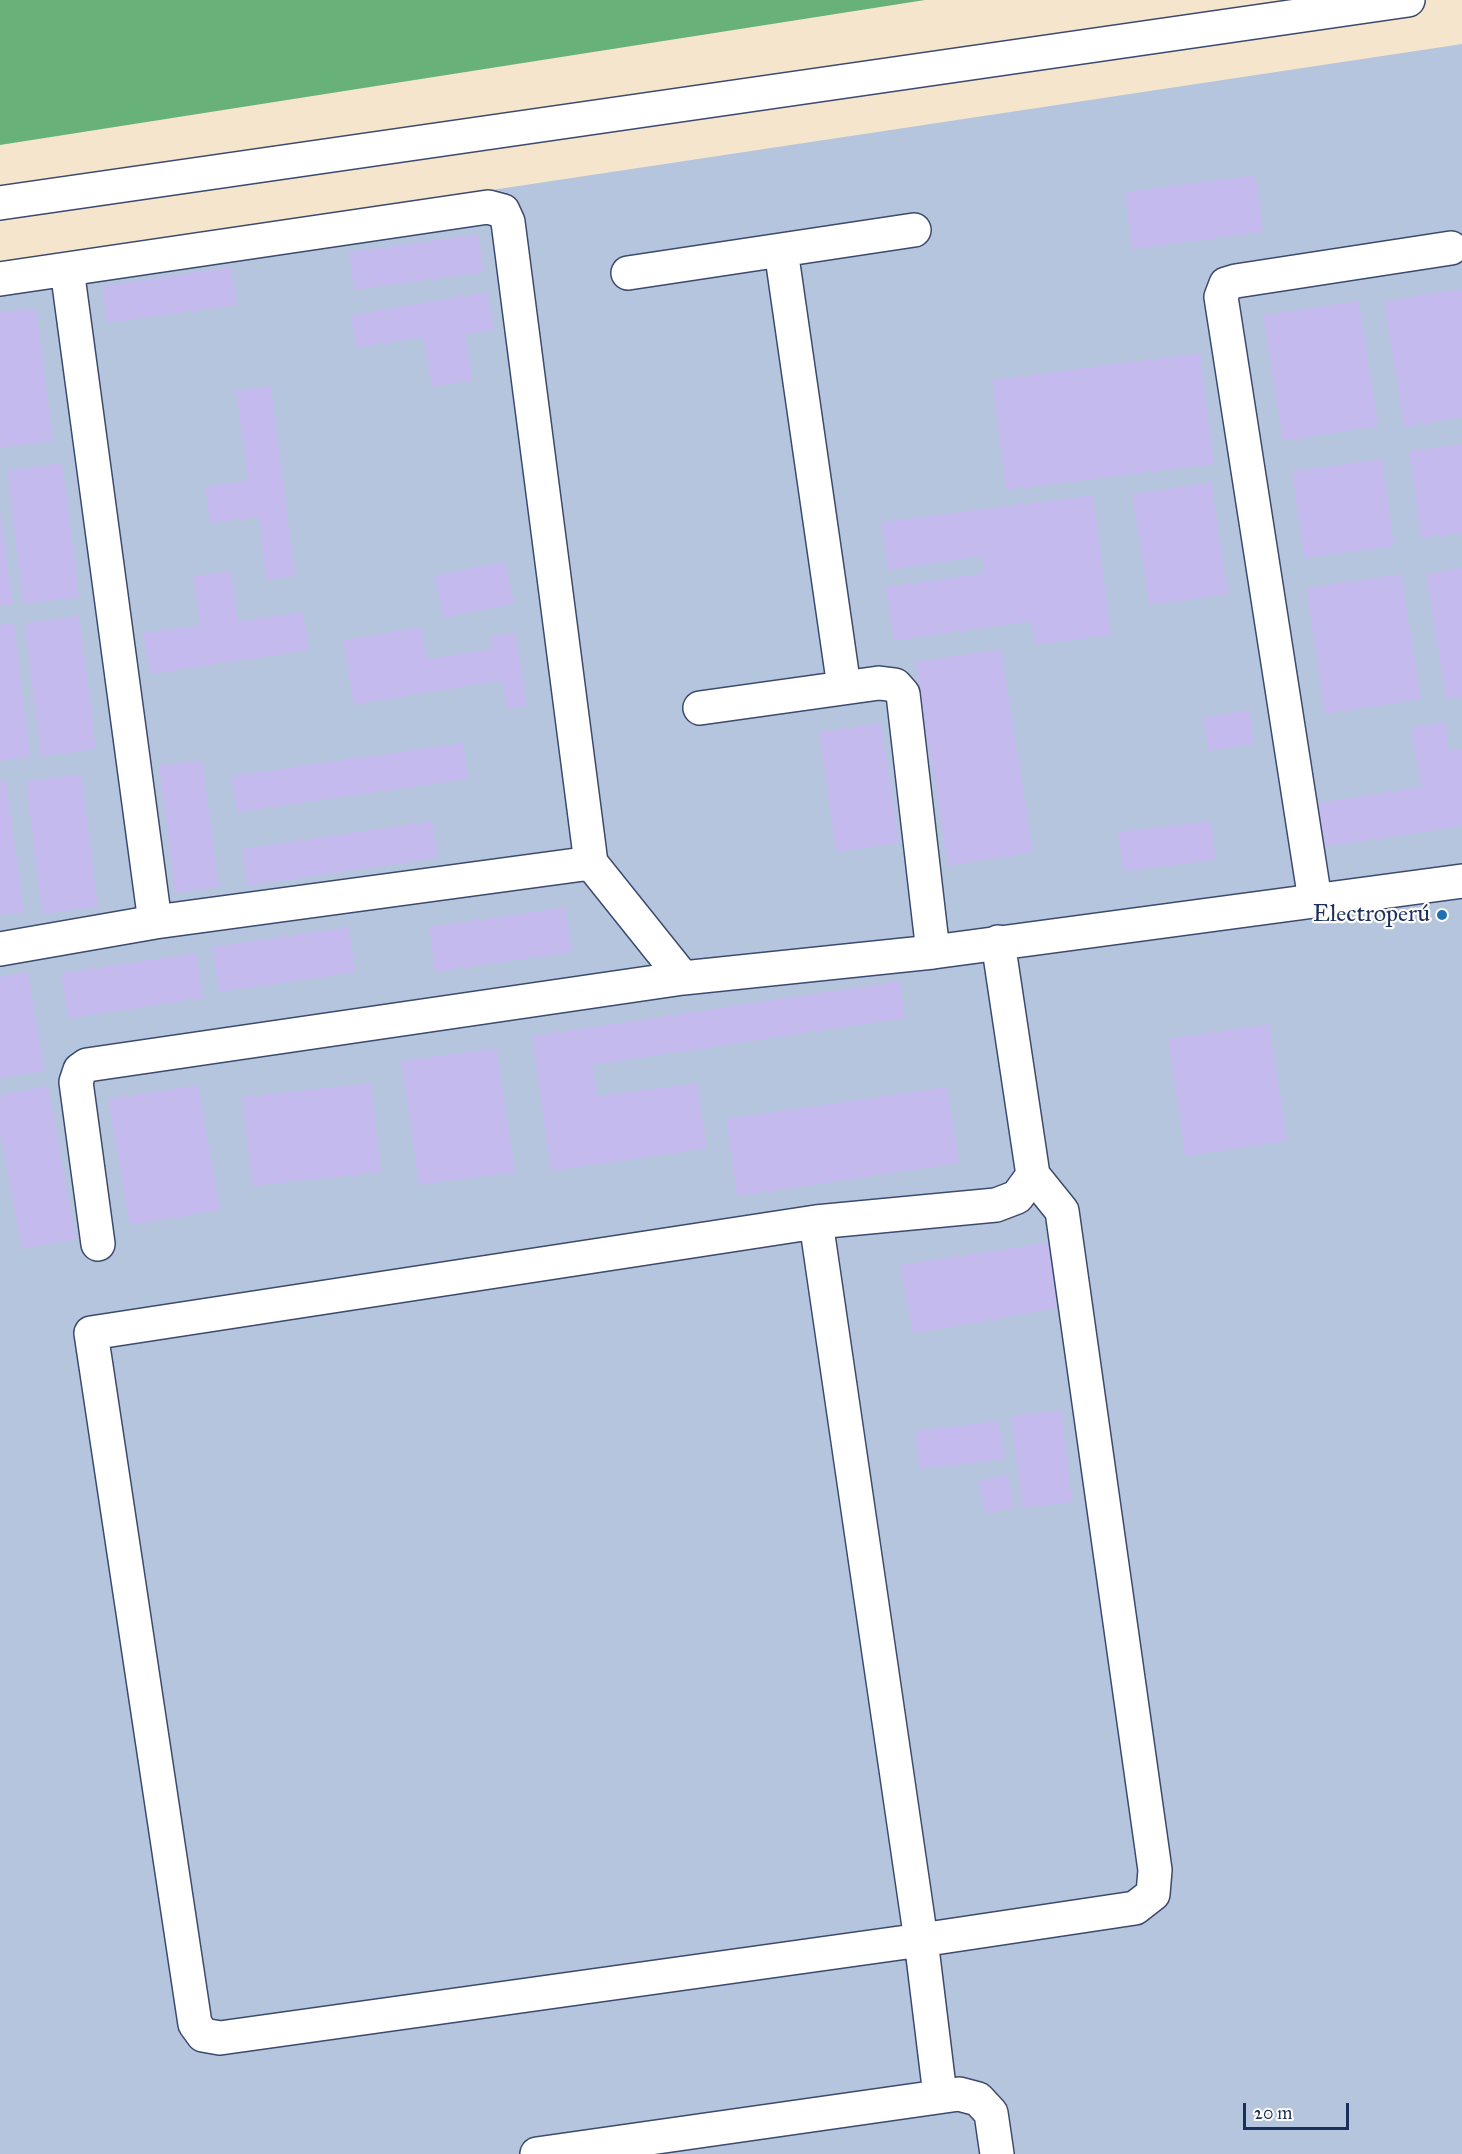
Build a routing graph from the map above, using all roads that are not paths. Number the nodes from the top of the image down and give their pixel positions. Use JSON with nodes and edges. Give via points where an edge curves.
{"nodes":[{"id":1,"x":1408,"y":0,"type":"edge"},
{"id":2,"x":0,"y":203,"type":"edge"},
{"id":3,"x":914,"y":230,"type":"dead end"},
{"id":4,"x":1451,"y":248,"type":"dead end"},
{"id":5,"x":781,"y":250,"type":"junction"},
{"id":6,"x":67,"y":270,"type":"junction"},
{"id":7,"x":628,"y":273,"type":"dead end"},
{"id":8,"x":0,"y":279,"type":"edge"},
{"id":9,"x":844,"y":687,"type":"junction"},
{"id":10,"x":700,"y":708,"type":"dead end"},
{"id":11,"x":591,"y":863,"type":"junction"},
{"id":12,"x":1462,"y":881,"type":"edge"},
{"id":13,"x":1316,"y":900,"type":"junction"},
{"id":14,"x":155,"y":922,"type":"junction"},
{"id":15,"x":998,"y":942,"type":"junction"},
{"id":16,"x":0,"y":949,"type":"edge"},
{"id":17,"x":933,"y":952,"type":"junction"},
{"id":18,"x":683,"y":978,"type":"junction"},
{"id":19,"x":1033,"y":1175,"type":"junction"},
{"id":20,"x":816,"y":1222,"type":"junction"},
{"id":21,"x":98,"y":1244,"type":"dead end"},
{"id":22,"x":921,"y":1940,"type":"junction"},
{"id":23,"x":940,"y":2095,"type":"junction"},
{"id":24,"x":537,"y":2154,"type":"edge"},
{"id":25,"x":997,"y":2154,"type":"edge"}],
"edges":[{"from":1,"to":2,"type":"street"},
{"from":3,"to":5,"type":"street"},
{"from":4,"to":13,"type":"street","via":[[1236,281],[1226,284],[1221,297]]},
{"from":5,"to":7,"type":"street"},
{"from":5,"to":9,"type":"street"},
{"from":6,"to":8,"type":"street"},
{"from":6,"to":11,"type":"street","via":[[488,207],[504,211]]},
{"from":6,"to":14,"type":"street"},
{"from":9,"to":10,"type":"street"},
{"from":9,"to":17,"type":"street","via":[[887,684],[895,685],[903,694]]},
{"from":11,"to":14,"type":"street"},
{"from":11,"to":18,"type":"street"},
{"from":12,"to":13,"type":"street"},
{"from":13,"to":15,"type":"street"},
{"from":14,"to":16,"type":"street"},
{"from":15,"to":17,"type":"street"},
{"from":15,"to":19,"type":"street"},
{"from":17,"to":18,"type":"street"},
{"from":18,"to":21,"type":"street","via":[[87,1065],[76,1082]]},
{"from":19,"to":20,"type":"street","via":[[1017,1197],[996,1205]]},
{"from":19,"to":22,"type":"street","via":[[1062,1211],[1155,1870],[1153,1894],[1135,1908]]},
{"from":20,"to":22,"type":"street"},
{"from":20,"to":22,"type":"street","via":[[91,1333],[195,2024],[203,2035],[220,2038]]},
{"from":22,"to":23,"type":"street"},
{"from":23,"to":24,"type":"street"},
{"from":23,"to":25,"type":"street","via":[[978,2099],[991,2113]]}]}
